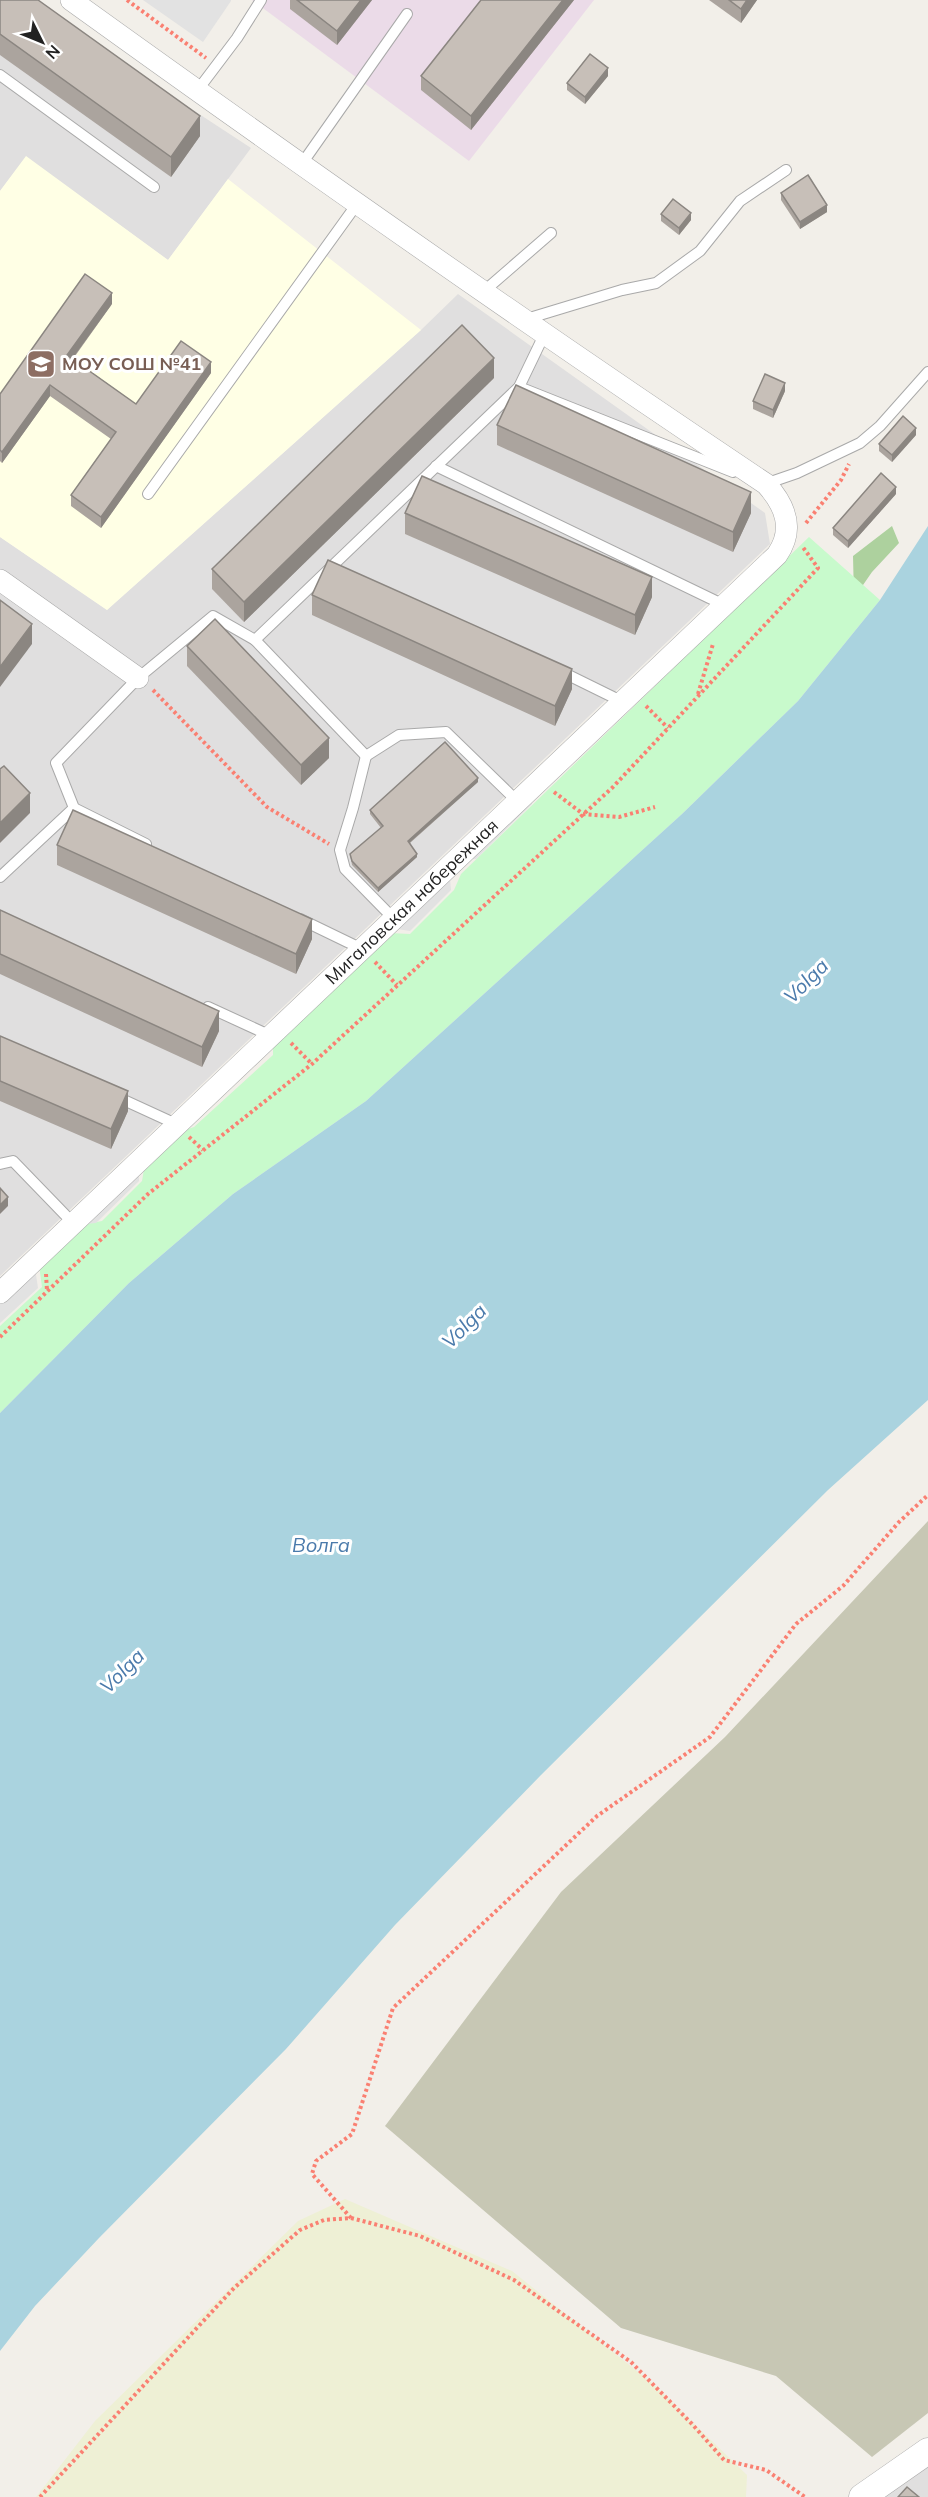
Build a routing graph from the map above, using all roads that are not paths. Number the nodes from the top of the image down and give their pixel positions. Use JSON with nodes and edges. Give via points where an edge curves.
{"nodes":[{"id":1,"x":71,"y":0,"type":"edge"},
{"id":2,"x":261,"y":0,"type":"edge"},
{"id":3,"x":407,"y":14,"type":"dead end"},
{"id":4,"x":1,"y":78,"type":"edge"},
{"id":5,"x":197,"y":91,"type":"junction"},
{"id":6,"x":301,"y":165,"type":"junction"},
{"id":7,"x":786,"y":170,"type":"dead end"},
{"id":8,"x":154,"y":187,"type":"dead end"},
{"id":9,"x":357,"y":204,"type":"junction"},
{"id":10,"x":551,"y":234,"type":"dead end"},
{"id":11,"x":483,"y":292,"type":"junction"},
{"id":12,"x":522,"y":321,"type":"junction"},
{"id":13,"x":544,"y":335,"type":"junction"},
{"id":14,"x":928,"y":372,"type":"edge"},
{"id":15,"x":519,"y":387,"type":"junction"},
{"id":16,"x":436,"y":466,"type":"junction"},
{"id":17,"x":771,"y":490,"type":"junction"},
{"id":18,"x":148,"y":494,"type":"dead end"},
{"id":19,"x":335,"y":563,"type":"junction"},
{"id":20,"x":346,"y":568,"type":"edge"},
{"id":21,"x":0,"y":580,"type":"edge"},
{"id":22,"x":724,"y":605,"type":"junction"},
{"id":23,"x":255,"y":640,"type":"junction"},
{"id":24,"x":548,"y":666,"type":"edge"},
{"id":25,"x":138,"y":678,"type":"junction"},
{"id":26,"x":628,"y":698,"type":"junction"},
{"id":27,"x":366,"y":756,"type":"junction"},
{"id":28,"x":518,"y":802,"type":"junction"},
{"id":29,"x":74,"y":808,"type":"junction"},
{"id":30,"x":159,"y":850,"type":"edge"},
{"id":31,"x":0,"y":878,"type":"edge"},
{"id":32,"x":287,"y":913,"type":"edge"},
{"id":33,"x":394,"y":919,"type":"junction"},
{"id":34,"x":362,"y":949,"type":"junction"},
{"id":35,"x":195,"y":1001,"type":"edge"},
{"id":36,"x":271,"y":1036,"type":"junction"},
{"id":37,"x":103,"y":1091,"type":"edge"},
{"id":38,"x":176,"y":1124,"type":"junction"},
{"id":39,"x":0,"y":1164,"type":"edge"},
{"id":40,"x":73,"y":1223,"type":"junction"},
{"id":41,"x":0,"y":1293,"type":"edge"},
{"id":42,"x":928,"y":2451,"type":"edge"},
{"id":43,"x":862,"y":2497,"type":"edge"}],
"edges":[{"from":1,"to":5,"type":"street"},
{"from":2,"to":5,"type":"lane"},
{"from":3,"to":6,"type":"lane"},
{"from":4,"to":8,"type":"lane"},
{"from":5,"to":6,"type":"street"},
{"from":6,"to":9,"type":"street"},
{"from":7,"to":12,"type":"lane","via":[[740,201],[700,251],[656,283]]},
{"from":9,"to":11,"type":"street"},
{"from":9,"to":18,"type":"lane"},
{"from":10,"to":11,"type":"lane"},
{"from":11,"to":12,"type":"street"},
{"from":12,"to":13,"type":"street"},
{"from":13,"to":15,"type":"lane"},
{"from":13,"to":17,"type":"street"},
{"from":14,"to":17,"type":"lane","via":[[860,444],[797,473]]},
{"from":15,"to":16,"type":"lane"},
{"from":15,"to":17,"type":"lane"},
{"from":16,"to":19,"type":"lane"},
{"from":16,"to":22,"type":"lane"},
{"from":17,"to":22,"type":"street","name":"Мигаловская набережная","via":[[783,507],[787,522],[784,543],[777,555]]},
{"from":19,"to":20,"type":"lane"},
{"from":19,"to":23,"type":"lane"},
{"from":21,"to":25,"type":"street"},
{"from":22,"to":26,"type":"street","name":"Мигаловская набережная"},
{"from":23,"to":25,"type":"lane","via":[[213,616]]},
{"from":23,"to":27,"type":"lane"},
{"from":24,"to":26,"type":"lane"},
{"from":25,"to":29,"type":"lane","via":[[56,763]]},
{"from":26,"to":28,"type":"street","name":"Мигаловская набережная"},
{"from":27,"to":28,"type":"lane","via":[[399,735],[446,732]]},
{"from":27,"to":33,"type":"lane","via":[[340,850],[345,869]]},
{"from":28,"to":33,"type":"street","name":"Мигаловская набережная"},
{"from":29,"to":30,"type":"lane"},
{"from":29,"to":31,"type":"lane"},
{"from":32,"to":34,"type":"lane"},
{"from":33,"to":34,"type":"street","name":"Мигаловская набережная"},
{"from":34,"to":36,"type":"street","name":"Мигаловская набережная"},
{"from":35,"to":36,"type":"lane"},
{"from":36,"to":38,"type":"street","name":"Мигаловская набережная"},
{"from":37,"to":38,"type":"lane"},
{"from":38,"to":40,"type":"street","name":"Мигаловская набережная"},
{"from":39,"to":40,"type":"lane","via":[[13,1161]]},
{"from":40,"to":41,"type":"street","name":"Мигаловская набережная"},
{"from":42,"to":43,"type":"street"}]}
